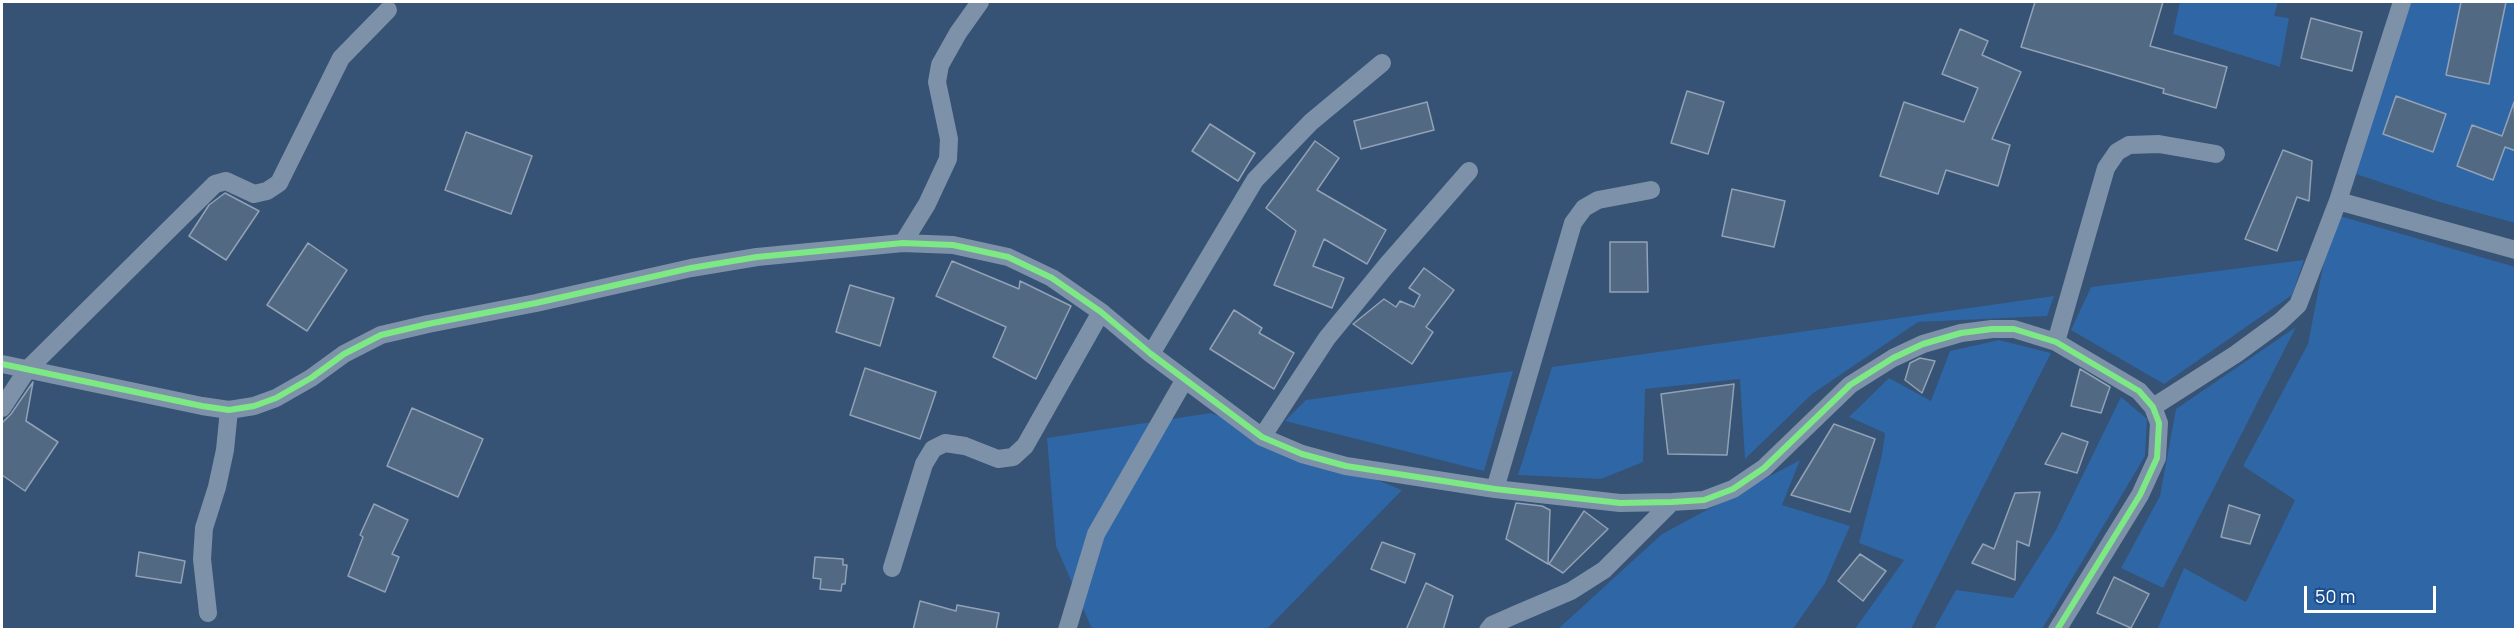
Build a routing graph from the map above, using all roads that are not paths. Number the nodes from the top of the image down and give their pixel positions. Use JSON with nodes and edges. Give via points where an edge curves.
{"nodes":[{"id":1,"x":980,"y":2,"type":"edge"},
{"id":2,"x":2402,"y":2,"type":"edge"},
{"id":3,"x":388,"y":10,"type":"dead end"},
{"id":4,"x":1382,"y":63,"type":"dead end"},
{"id":5,"x":2216,"y":154,"type":"dead end"},
{"id":6,"x":1469,"y":171,"type":"dead end"},
{"id":7,"x":1651,"y":190,"type":"dead end"},
{"id":8,"x":2338,"y":201,"type":"junction"},
{"id":9,"x":903,"y":243,"type":"junction"},
{"id":10,"x":2516,"y":250,"type":"edge"},
{"id":11,"x":1101,"y":312,"type":"junction"},
{"id":12,"x":2056,"y":342,"type":"junction"},
{"id":13,"x":1151,"y":354,"type":"junction"},
{"id":14,"x":2,"y":364,"type":"edge"},
{"id":15,"x":27,"y":370,"type":"junction"},
{"id":16,"x":1185,"y":379,"type":"junction"},
{"id":17,"x":2153,"y":407,"type":"junction"},
{"id":18,"x":2,"y":408,"type":"edge"},
{"id":19,"x":229,"y":410,"type":"junction"},
{"id":20,"x":1262,"y":437,"type":"junction"},
{"id":21,"x":1495,"y":489,"type":"junction"},
{"id":22,"x":1672,"y":502,"type":"junction"},
{"id":23,"x":892,"y":568,"type":"dead end"},
{"id":24,"x":208,"y":613,"type":"dead end"},
{"id":25,"x":1067,"y":630,"type":"edge"},
{"id":26,"x":1488,"y":630,"type":"edge"},
{"id":27,"x":2057,"y":630,"type":"edge"}],
"edges":[{"from":1,"to":9,"type":"street","via":[[940,64],[937,82],[949,139],[948,159]]},
{"from":2,"to":8,"type":"street"},
{"from":3,"to":15,"type":"street","via":[[341,58],[279,183],[254,194],[226,181],[215,184]]},
{"from":4,"to":13,"type":"street","via":[[1311,122],[1255,180]]},
{"from":5,"to":12,"type":"street","via":[[2159,144],[2129,145],[2117,152],[2106,168]]},
{"from":6,"to":20,"type":"street","via":[[1327,338]]},
{"from":7,"to":21,"type":"street","via":[[1598,200],[1584,208],[1573,223]]},
{"from":8,"to":10,"type":"street"},
{"from":8,"to":17,"type":"street","via":[[2298,305],[2236,354]]},
{"from":9,"to":11,"type":"street","via":[[953,245],[1008,257],[1052,278]]},
{"from":9,"to":19,"type":"street","via":[[702,266],[381,335],[276,398]]},
{"from":11,"to":13,"type":"street"},
{"from":11,"to":23,"type":"street","via":[[1025,446],[1013,457],[998,459],[945,443],[933,449],[924,464]]},
{"from":12,"to":17,"type":"street","via":[[2139,391]]},
{"from":12,"to":22,"type":"street","via":[[2014,330],[1992,329],[1923,344],[1850,385],[1764,468],[1733,489],[1704,500]]},
{"from":13,"to":16,"type":"street"},
{"from":14,"to":15,"type":"street"},
{"from":15,"to":18,"type":"street"},
{"from":15,"to":19,"type":"street"},
{"from":16,"to":20,"type":"street"},
{"from":16,"to":25,"type":"street","via":[[1096,534]]},
{"from":17,"to":27,"type":"street","via":[[2159,423],[2157,458],[2140,495]]},
{"from":19,"to":24,"type":"street","via":[[221,469],[204,528],[202,559]]},
{"from":20,"to":21,"type":"street","via":[[1302,454],[1346,466]]},
{"from":21,"to":22,"type":"street","via":[[1620,502]]},
{"from":22,"to":26,"type":"street","via":[[1604,570],[1571,591]]}]}
